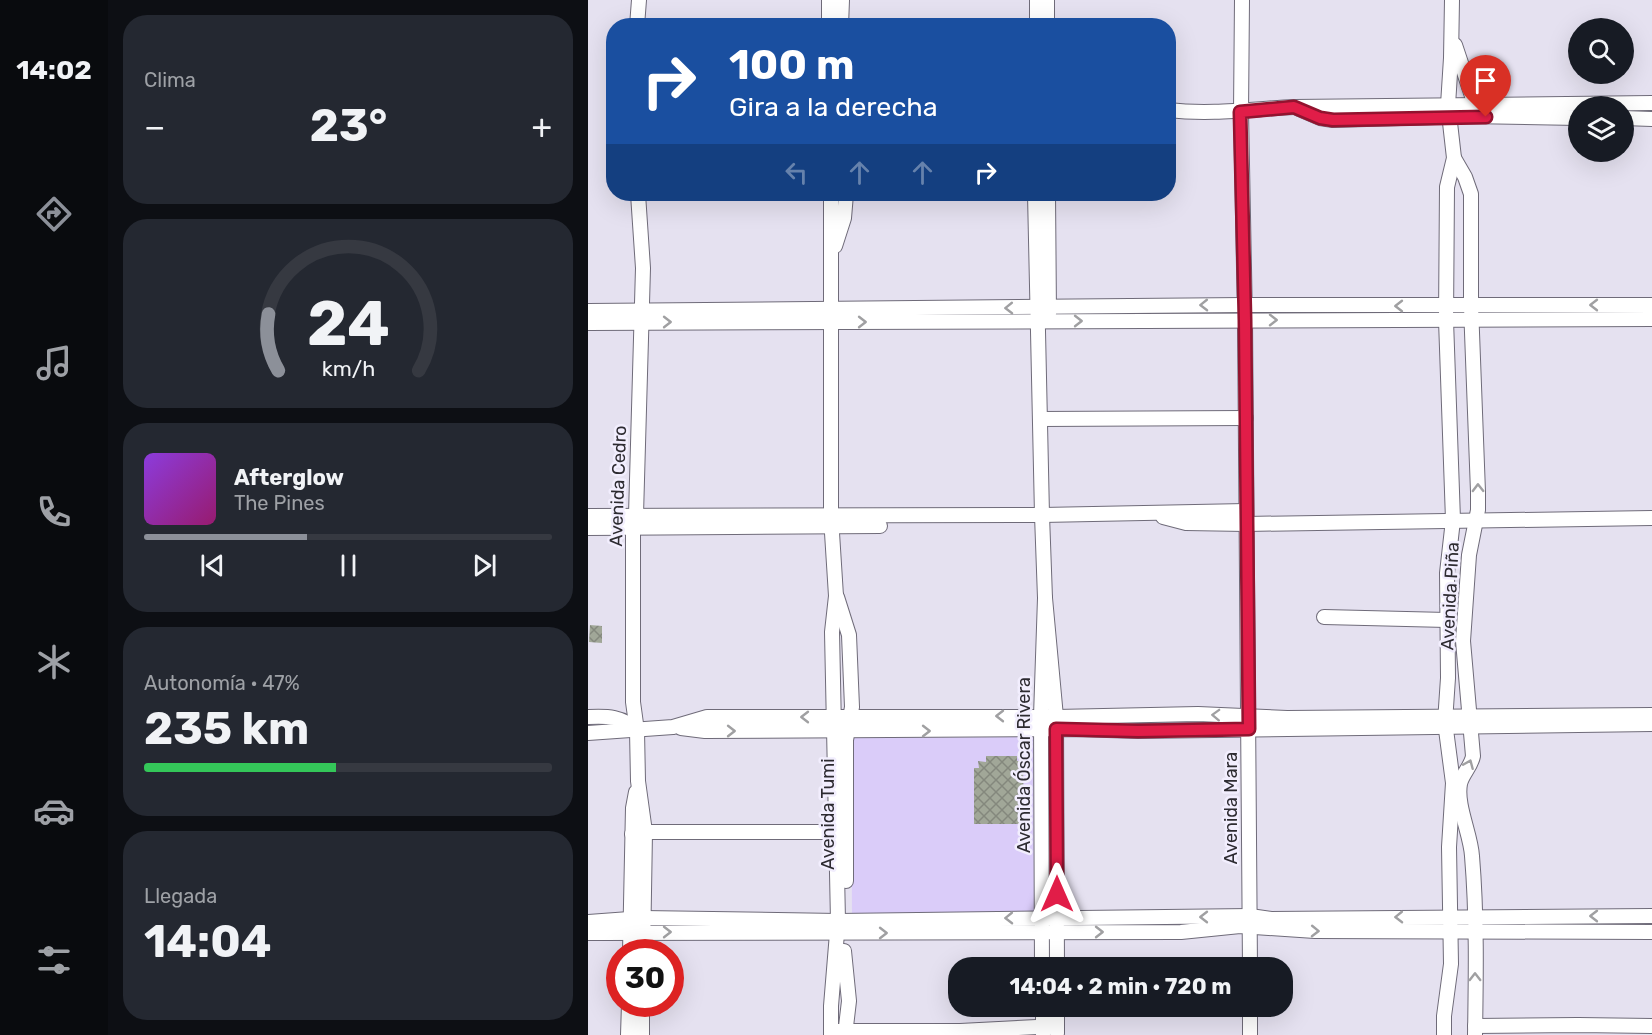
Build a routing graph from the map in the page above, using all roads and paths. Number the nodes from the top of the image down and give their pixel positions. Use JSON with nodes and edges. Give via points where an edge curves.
{"nodes":[{"id":1,"x":639,"y":0,"type":"edge"},
{"id":2,"x":829,"y":0,"type":"edge"},
{"id":3,"x":842,"y":0,"type":"edge"},
{"id":4,"x":1037,"y":0,"type":"edge"},
{"id":5,"x":1047,"y":0,"type":"edge"},
{"id":6,"x":1242,"y":0,"type":"edge"},
{"id":7,"x":1452,"y":0,"type":"edge"},
{"id":8,"x":638,"y":18,"type":"edge"},
{"id":9,"x":830,"y":18,"type":"edge"},
{"id":10,"x":841,"y":18,"type":"edge"},
{"id":11,"x":1037,"y":18,"type":"edge"},
{"id":12,"x":1047,"y":18,"type":"edge"},
{"id":13,"x":1452,"y":36,"type":"junction"},
{"id":14,"x":1652,"y":103,"type":"edge"},
{"id":15,"x":1475,"y":105,"type":"junction"},
{"id":16,"x":1176,"y":111,"type":"edge"},
{"id":17,"x":1449,"y":111,"type":"junction"},
{"id":18,"x":1185,"y":112,"type":"junction"},
{"id":19,"x":1240,"y":112,"type":"junction"},
{"id":20,"x":1176,"y":114,"type":"edge"},
{"id":21,"x":1568,"y":117,"type":"edge"},
{"id":22,"x":1634,"y":118,"type":"edge"},
{"id":23,"x":1652,"y":119,"type":"edge"},
{"id":24,"x":1454,"y":158,"type":"junction"},
{"id":25,"x":638,"y":201,"type":"edge"},
{"id":26,"x":831,"y":201,"type":"edge"},
{"id":27,"x":845,"y":201,"type":"edge"},
{"id":28,"x":1035,"y":201,"type":"edge"},
{"id":29,"x":1048,"y":201,"type":"edge"},
{"id":30,"x":831,"y":257,"type":"junction"},
{"id":31,"x":1244,"y":305,"type":"junction"},
{"id":32,"x":1652,"y":305,"type":"edge"},
{"id":33,"x":588,"y":311,"type":"edge"},
{"id":34,"x":1446,"y":313,"type":"junction"},
{"id":35,"x":1472,"y":313,"type":"junction"},
{"id":36,"x":1043,"y":314,"type":"junction"},
{"id":37,"x":640,"y":316,"type":"junction"},
{"id":38,"x":831,"y":316,"type":"junction"},
{"id":39,"x":1652,"y":319,"type":"edge"},
{"id":40,"x":1245,"y":320,"type":"junction"},
{"id":41,"x":588,"y":323,"type":"edge"},
{"id":42,"x":1246,"y":418,"type":"junction"},
{"id":43,"x":1040,"y":419,"type":"junction"},
{"id":44,"x":588,"y":516,"type":"edge"},
{"id":45,"x":1246,"y":518,"type":"junction"},
{"id":46,"x":1652,"y":518,"type":"edge"},
{"id":47,"x":1042,"y":519,"type":"junction"},
{"id":48,"x":1453,"y":520,"type":"junction"},
{"id":49,"x":1475,"y":520,"type":"junction"},
{"id":50,"x":635,"y":521,"type":"junction"},
{"id":51,"x":832,"y":522,"type":"junction"},
{"id":52,"x":588,"y":528,"type":"edge"},
{"id":53,"x":836,"y":596,"type":"junction"},
{"id":54,"x":1045,"y":598,"type":"junction"},
{"id":55,"x":1324,"y":616,"type":"dead end"},
{"id":56,"x":1447,"y":620,"type":"junction"},
{"id":57,"x":1652,"y":715,"type":"edge"},
{"id":58,"x":588,"y":717,"type":"edge"},
{"id":59,"x":851,"y":717,"type":"junction"},
{"id":60,"x":1041,"y":722,"type":"junction"},
{"id":61,"x":1249,"y":722,"type":"junction"},
{"id":62,"x":1445,"y":722,"type":"junction"},
{"id":63,"x":1472,"y":722,"type":"junction"},
{"id":64,"x":1056,"y":723,"type":"junction"},
{"id":65,"x":1652,"y":724,"type":"edge"},
{"id":66,"x":838,"y":726,"type":"junction"},
{"id":67,"x":637,"y":731,"type":"junction"},
{"id":68,"x":588,"y":733,"type":"edge"},
{"id":69,"x":841,"y":832,"type":"junction"},
{"id":70,"x":639,"y":833,"type":"junction"},
{"id":71,"x":1652,"y":916,"type":"edge"},
{"id":72,"x":1057,"y":917,"type":"junction"},
{"id":73,"x":1042,"y":918,"type":"junction"},
{"id":74,"x":1250,"y":921,"type":"junction"},
{"id":75,"x":588,"y":922,"type":"edge"},
{"id":76,"x":1450,"y":924,"type":"junction"},
{"id":77,"x":1475,"y":924,"type":"junction"},
{"id":78,"x":637,"y":926,"type":"junction"},
{"id":79,"x":841,"y":927,"type":"junction"},
{"id":80,"x":1652,"y":932,"type":"edge"},
{"id":81,"x":588,"y":933,"type":"edge"},
{"id":82,"x":1042,"y":933,"type":"junction"},
{"id":83,"x":1057,"y":933,"type":"junction"},
{"id":84,"x":634,"y":939,"type":"edge"},
{"id":85,"x":640,"y":939,"type":"edge"},
{"id":86,"x":1042,"y":957,"type":"edge"},
{"id":87,"x":1057,"y":957,"type":"edge"},
{"id":88,"x":1250,"y":957,"type":"edge"},
{"id":89,"x":629,"y":1017,"type":"edge"},
{"id":90,"x":642,"y":1017,"type":"edge"},
{"id":91,"x":1250,"y":1017,"type":"edge"},
{"id":92,"x":1652,"y":1026,"type":"edge"},
{"id":93,"x":1043,"y":1031,"type":"edge"},
{"id":94,"x":1057,"y":1031,"type":"edge"},
{"id":95,"x":1475,"y":1031,"type":"edge"},
{"id":96,"x":831,"y":1033,"type":"edge"},
{"id":97,"x":845,"y":1033,"type":"edge"},
{"id":98,"x":628,"y":1035,"type":"edge"},
{"id":99,"x":642,"y":1035,"type":"edge"},
{"id":100,"x":1250,"y":1035,"type":"edge"},
{"id":101,"x":1444,"y":1035,"type":"edge"}],
"edges":[{"from":1,"to":8,"type":"street"},
{"from":2,"to":9,"type":"street"},
{"from":3,"to":10,"type":"street"},
{"from":4,"to":11,"type":"street"},
{"from":5,"to":12,"type":"street"},
{"from":6,"to":19,"type":"street","name":"Avenida Mara"},
{"from":7,"to":13,"type":"street","name":"Avenida Piña"},
{"from":13,"to":15,"type":"street"},
{"from":13,"to":17,"type":"street","name":"Avenida Piña"},
{"from":14,"to":15,"type":"street"},
{"from":15,"to":17,"type":"street"},
{"from":16,"to":18,"type":"street"},
{"from":17,"to":19,"type":"street","via":[[1333,120],[1294,107]]},
{"from":17,"to":21,"type":"street"},
{"from":17,"to":24,"type":"street","name":"Avenida Piña"},
{"from":18,"to":19,"type":"street"},
{"from":18,"to":20,"type":"street"},
{"from":19,"to":31,"type":"street","name":"Avenida Mara"},
{"from":22,"to":23,"type":"street"},
{"from":24,"to":34,"type":"street","name":"Avenida Piña","via":[[1447,187]]},
{"from":24,"to":35,"type":"street","name":"Avenida Piña","via":[[1471,194]]},
{"from":25,"to":37,"type":"street","name":"Avenida Cedro","via":[[643,268]]},
{"from":26,"to":30,"type":"street","name":"Avenida Tumi"},
{"from":27,"to":30,"type":"street","name":"Avenida Tumi"},
{"from":28,"to":36,"type":"street","name":"Avenida Óscar Rivera"},
{"from":29,"to":36,"type":"street","name":"Avenida Óscar Rivera"},
{"from":30,"to":38,"type":"street","name":"Avenida Tumi"},
{"from":34,"to":31,"type":"street","one_way":true},
{"from":31,"to":36,"type":"street","one_way":true},
{"from":31,"to":40,"type":"street","name":"Avenida Mara"},
{"from":32,"to":35,"type":"street","one_way":true},
{"from":33,"to":37,"type":"street"},
{"from":34,"to":35,"type":"street"},
{"from":40,"to":34,"type":"street","one_way":true},
{"from":34,"to":48,"type":"street","name":"Avenida Piña"},
{"from":35,"to":39,"type":"street"},
{"from":49,"to":35,"type":"street","name":"Avenida Piña","one_way":true,"via":[[1478,492]]},
{"from":36,"to":38,"type":"street"},
{"from":36,"to":40,"type":"street","one_way":true},
{"from":36,"to":43,"type":"street","name":"Avenida Óscar Rivera","via":[[1039,345]]},
{"from":37,"to":38,"type":"street"},
{"from":37,"to":41,"type":"street"},
{"from":37,"to":50,"type":"street","name":"Avenida Cedro"},
{"from":38,"to":51,"type":"street","name":"Avenida Tumi"},
{"from":40,"to":42,"type":"street","name":"Avenida Mara"},
{"from":42,"to":43,"type":"street"},
{"from":42,"to":45,"type":"street","name":"Avenida Mara"},
{"from":43,"to":47,"type":"street","name":"Avenida Óscar Rivera"},
{"from":44,"to":50,"type":"street"},
{"from":45,"to":47,"type":"street","via":[[1186,523],[1150,513]]},
{"from":45,"to":48,"type":"street"},
{"from":45,"to":61,"type":"street","name":"Avenida Mara"},
{"from":46,"to":49,"type":"street"},
{"from":47,"to":51,"type":"street"},
{"from":47,"to":54,"type":"street","name":"Avenida Óscar Rivera"},
{"from":48,"to":49,"type":"street"},
{"from":48,"to":56,"type":"street","name":"Avenida Piña"},
{"from":49,"to":63,"type":"street","name":"Avenida Piña","via":[[1463,641]]},
{"from":50,"to":51,"type":"street"},
{"from":50,"to":52,"type":"street"},
{"from":50,"to":67,"type":"street","name":"Avenida Cedro","via":[[633,702]]},
{"from":51,"to":53,"type":"street","name":"Avenida Tumi"},
{"from":53,"to":59,"type":"street","name":"Avenida Tumi","via":[[849,635]]},
{"from":53,"to":66,"type":"street","name":"Avenida Tumi","via":[[832,632]]},
{"from":54,"to":60,"type":"street","name":"Avenida Óscar Rivera"},
{"from":54,"to":64,"type":"street","name":"Avenida Óscar Rivera"},
{"from":55,"to":56,"type":"street"},
{"from":56,"to":62,"type":"street","name":"Avenida Piña"},
{"from":57,"to":63,"type":"street"},
{"from":58,"to":67,"type":"street","via":[[630,722]]},
{"from":60,"to":59,"type":"street","one_way":true},
{"from":59,"to":66,"type":"street"},
{"from":60,"to":64,"type":"street"},
{"from":66,"to":60,"type":"street","one_way":true},
{"from":60,"to":73,"type":"street","name":"Avenida Óscar Rivera"},
{"from":61,"to":62,"type":"street","via":[[1287,718]]},
{"from":61,"to":64,"type":"street","via":[[1198,714]]},
{"from":61,"to":74,"type":"street","name":"Avenida Mara"},
{"from":62,"to":63,"type":"street"},
{"from":62,"to":76,"type":"street","name":"Avenida Piña","via":[[1453,783]]},
{"from":63,"to":65,"type":"street"},
{"from":77,"to":63,"type":"street","name":"Avenida Piña","one_way":true,"via":[[1472,853],[1460,797],[1460,784],[1473,756]]},
{"from":64,"to":72,"type":"street","name":"Avenida Óscar Rivera"},
{"from":66,"to":67,"type":"street","via":[[707,717],[673,727]]},
{"from":66,"to":69,"type":"street","name":"Avenida Tumi","via":[[846,740]]},
{"from":67,"to":68,"type":"street"},
{"from":67,"to":70,"type":"street","name":"Avenida Cedro","via":[[638,781],[633,808]]},
{"from":69,"to":70,"type":"street"},
{"from":69,"to":79,"type":"street","name":"Avenida Tumi"},
{"from":70,"to":78,"type":"street","name":"Avenida Cedro"},
{"from":71,"to":77,"type":"street","one_way":true},
{"from":72,"to":73,"type":"street"},
{"from":74,"to":72,"type":"street","one_way":true},
{"from":72,"to":83,"type":"street","name":"Avenida Óscar Rivera"},
{"from":73,"to":79,"type":"street","one_way":true},
{"from":73,"to":82,"type":"street","name":"Avenida Óscar Rivera"},
{"from":74,"to":76,"type":"street"},
{"from":83,"to":74,"type":"street","one_way":true,"via":[[1180,932],[1240,926]]},
{"from":74,"to":88,"type":"street","name":"Avenida Mara"},
{"from":75,"to":78,"type":"street"},
{"from":76,"to":77,"type":"street"},
{"from":76,"to":101,"type":"street","name":"Avenida Piña"},
{"from":77,"to":80,"type":"street"},
{"from":95,"to":77,"type":"street","name":"Avenida Piña","one_way":true},
{"from":78,"to":79,"type":"street"},
{"from":78,"to":81,"type":"street"},
{"from":78,"to":84,"type":"street","name":"Avenida Cedro"},
{"from":78,"to":85,"type":"street","name":"Avenida Cedro"},
{"from":79,"to":82,"type":"street","one_way":true},
{"from":79,"to":96,"type":"street","name":"Avenida Tumi"},
{"from":79,"to":97,"type":"street","name":"Avenida Tumi","via":[[849,1001]]},
{"from":82,"to":83,"type":"street"},
{"from":82,"to":86,"type":"street","name":"Avenida Óscar Rivera"},
{"from":83,"to":87,"type":"street","name":"Avenida Óscar Rivera"},
{"from":89,"to":98,"type":"street"},
{"from":90,"to":99,"type":"street"},
{"from":91,"to":100,"type":"street"},
{"from":92,"to":95,"type":"street","via":[[1578,1025]]},
{"from":93,"to":94,"type":"street"},
{"from":93,"to":97,"type":"street"},
{"from":96,"to":97,"type":"street"}]}
